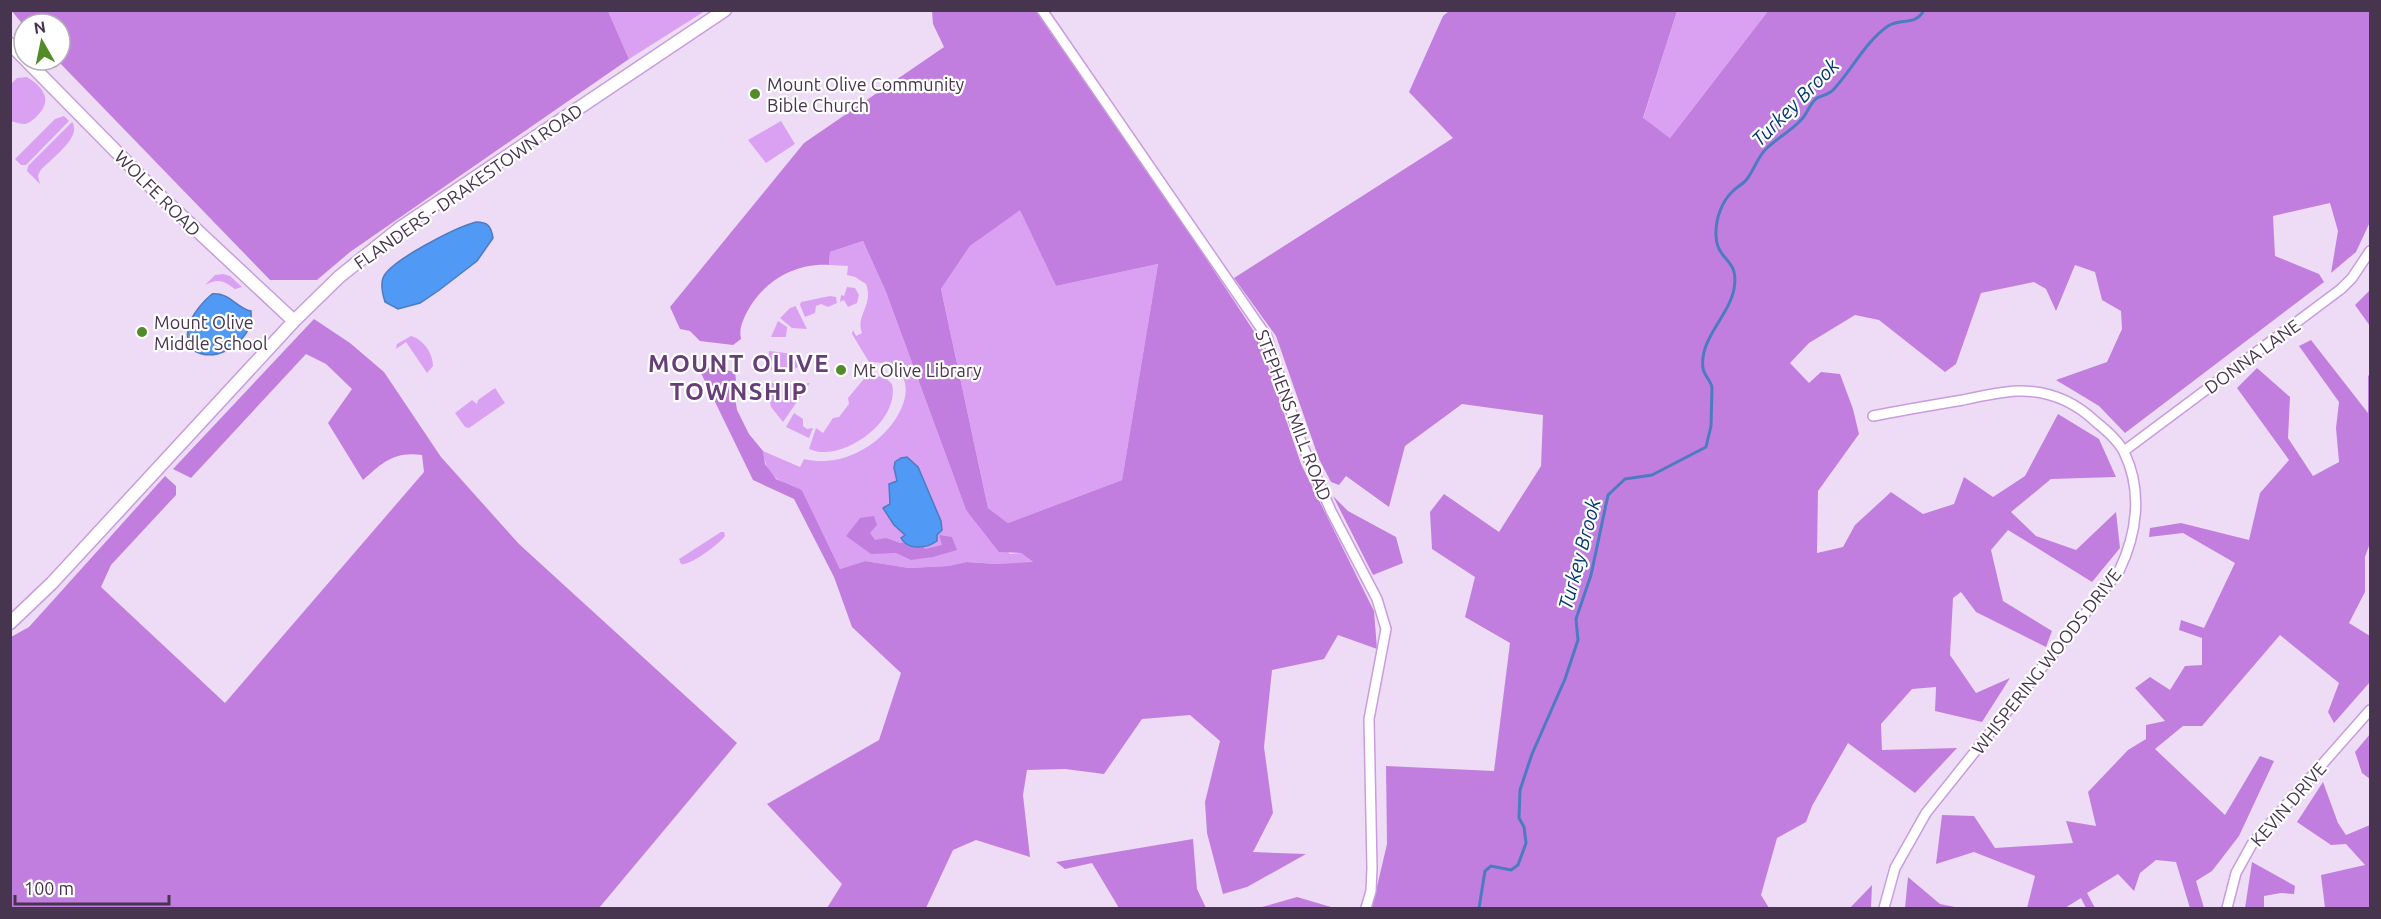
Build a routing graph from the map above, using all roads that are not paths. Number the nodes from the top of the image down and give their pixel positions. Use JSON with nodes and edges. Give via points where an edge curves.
{"nodes":[{"id":1,"x":724,"y":10,"type":"edge"},
{"id":2,"x":1042,"y":10,"type":"edge"},
{"id":3,"x":38,"y":72,"type":"edge"},
{"id":4,"x":2370,"y":251,"type":"edge"},
{"id":5,"x":294,"y":321,"type":"junction"},
{"id":6,"x":1873,"y":416,"type":"dead end"},
{"id":7,"x":2124,"y":451,"type":"junction"},
{"id":8,"x":10,"y":622,"type":"edge"},
{"id":9,"x":2370,"y":711,"type":"edge"},
{"id":10,"x":1366,"y":909,"type":"edge"},
{"id":11,"x":1884,"y":909,"type":"edge"},
{"id":12,"x":2227,"y":909,"type":"edge"}],
"edges":[{"from":1,"to":5,"type":"street","name":"FLANDERS - DRAKESTOWN ROAD","via":[[400,228],[339,277]]},
{"from":2,"to":10,"type":"street","name":"STEPHENS MILL ROAD","via":[[1267,337],[1301,442],[1331,511],[1377,599],[1386,629],[1369,719],[1372,868]]},
{"from":3,"to":5,"type":"street","name":"WOLFE ROAD","via":[[158,194]]},
{"from":4,"to":7,"type":"street","name":"DONNA LANE","via":[[2341,289]]},
{"from":5,"to":8,"type":"street","name":"FLANDERS - DRAKESTOWN ROAD","via":[[57,579]]},
{"from":6,"to":7,"type":"street","name":"WHISPERING WOODS DRIVE","via":[[1994,394],[2034,392],[2070,402],[2108,432]]},
{"from":7,"to":11,"type":"street","name":"WHISPERING WOODS DRIVE","via":[[2135,485],[2136,504],[2129,551],[2119,571],[1923,818],[1895,868]]},
{"from":9,"to":12,"type":"street","name":"KEVIN DRIVE","via":[[2252,844],[2236,873]]}]}
